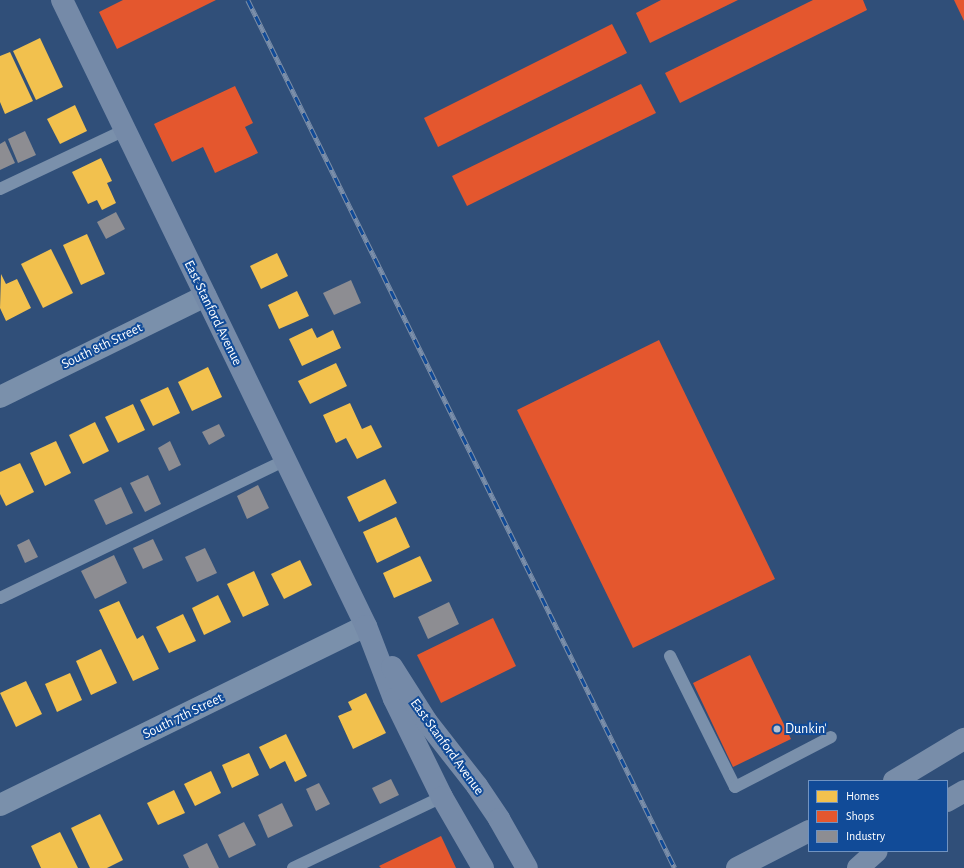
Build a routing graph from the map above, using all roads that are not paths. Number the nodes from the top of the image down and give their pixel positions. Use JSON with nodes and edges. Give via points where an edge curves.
{"nodes":[{"id":1,"x":62,"y":0,"type":"edge"},
{"id":2,"x":124,"y":130,"type":"junction"},
{"id":3,"x":0,"y":189,"type":"edge"},
{"id":4,"x":205,"y":296,"type":"junction"},
{"id":5,"x":0,"y":396,"type":"edge"},
{"id":6,"x":284,"y":460,"type":"junction"},
{"id":7,"x":0,"y":598,"type":"edge"},
{"id":8,"x":366,"y":626,"type":"junction"},
{"id":9,"x":670,"y":656,"type":"dead end"},
{"id":10,"x":832,"y":737,"type":"dead end"},
{"id":11,"x":964,"y":739,"type":"edge"},
{"id":12,"x":896,"y":780,"type":"edge"},
{"id":13,"x":964,"y":791,"type":"edge"},
{"id":14,"x":442,"y":797,"type":"junction"},
{"id":15,"x":948,"y":800,"type":"edge"},
{"id":16,"x":0,"y":805,"type":"edge"},
{"id":17,"x":808,"y":832,"type":"edge"},
{"id":18,"x":876,"y":852,"type":"edge"},
{"id":19,"x":293,"y":868,"type":"edge"},
{"id":20,"x":483,"y":868,"type":"edge"},
{"id":21,"x":528,"y":868,"type":"edge"},
{"id":22,"x":737,"y":868,"type":"edge"},
{"id":23,"x":858,"y":868,"type":"edge"}],
"edges":[{"from":1,"to":2,"type":"main road","name":"East Stanford Avenue"},
{"from":2,"to":3,"type":"lane"},
{"from":2,"to":4,"type":"main road","name":"East Stanford Avenue"},
{"from":4,"to":5,"type":"street","name":"South 8th Street"},
{"from":4,"to":6,"type":"main road","name":"East Stanford Avenue"},
{"from":6,"to":7,"type":"lane"},
{"from":6,"to":8,"type":"main road","name":"East Stanford Avenue"},
{"from":8,"to":14,"type":"main road","name":"East Stanford Avenue","via":[[394,699]]},
{"from":8,"to":16,"type":"street","name":"South 7th Street"},
{"from":8,"to":21,"type":"main road","name":"East Stanford Avenue","via":[[426,722],[477,786]]},
{"from":9,"to":10,"type":"lane","via":[[734,787]]},
{"from":11,"to":12,"type":"main road"},
{"from":13,"to":15,"type":"main road"},
{"from":14,"to":19,"type":"lane"},
{"from":14,"to":20,"type":"main road","name":"East Stanford Avenue"},
{"from":17,"to":22,"type":"main road"},
{"from":18,"to":23,"type":"main road"}]}
